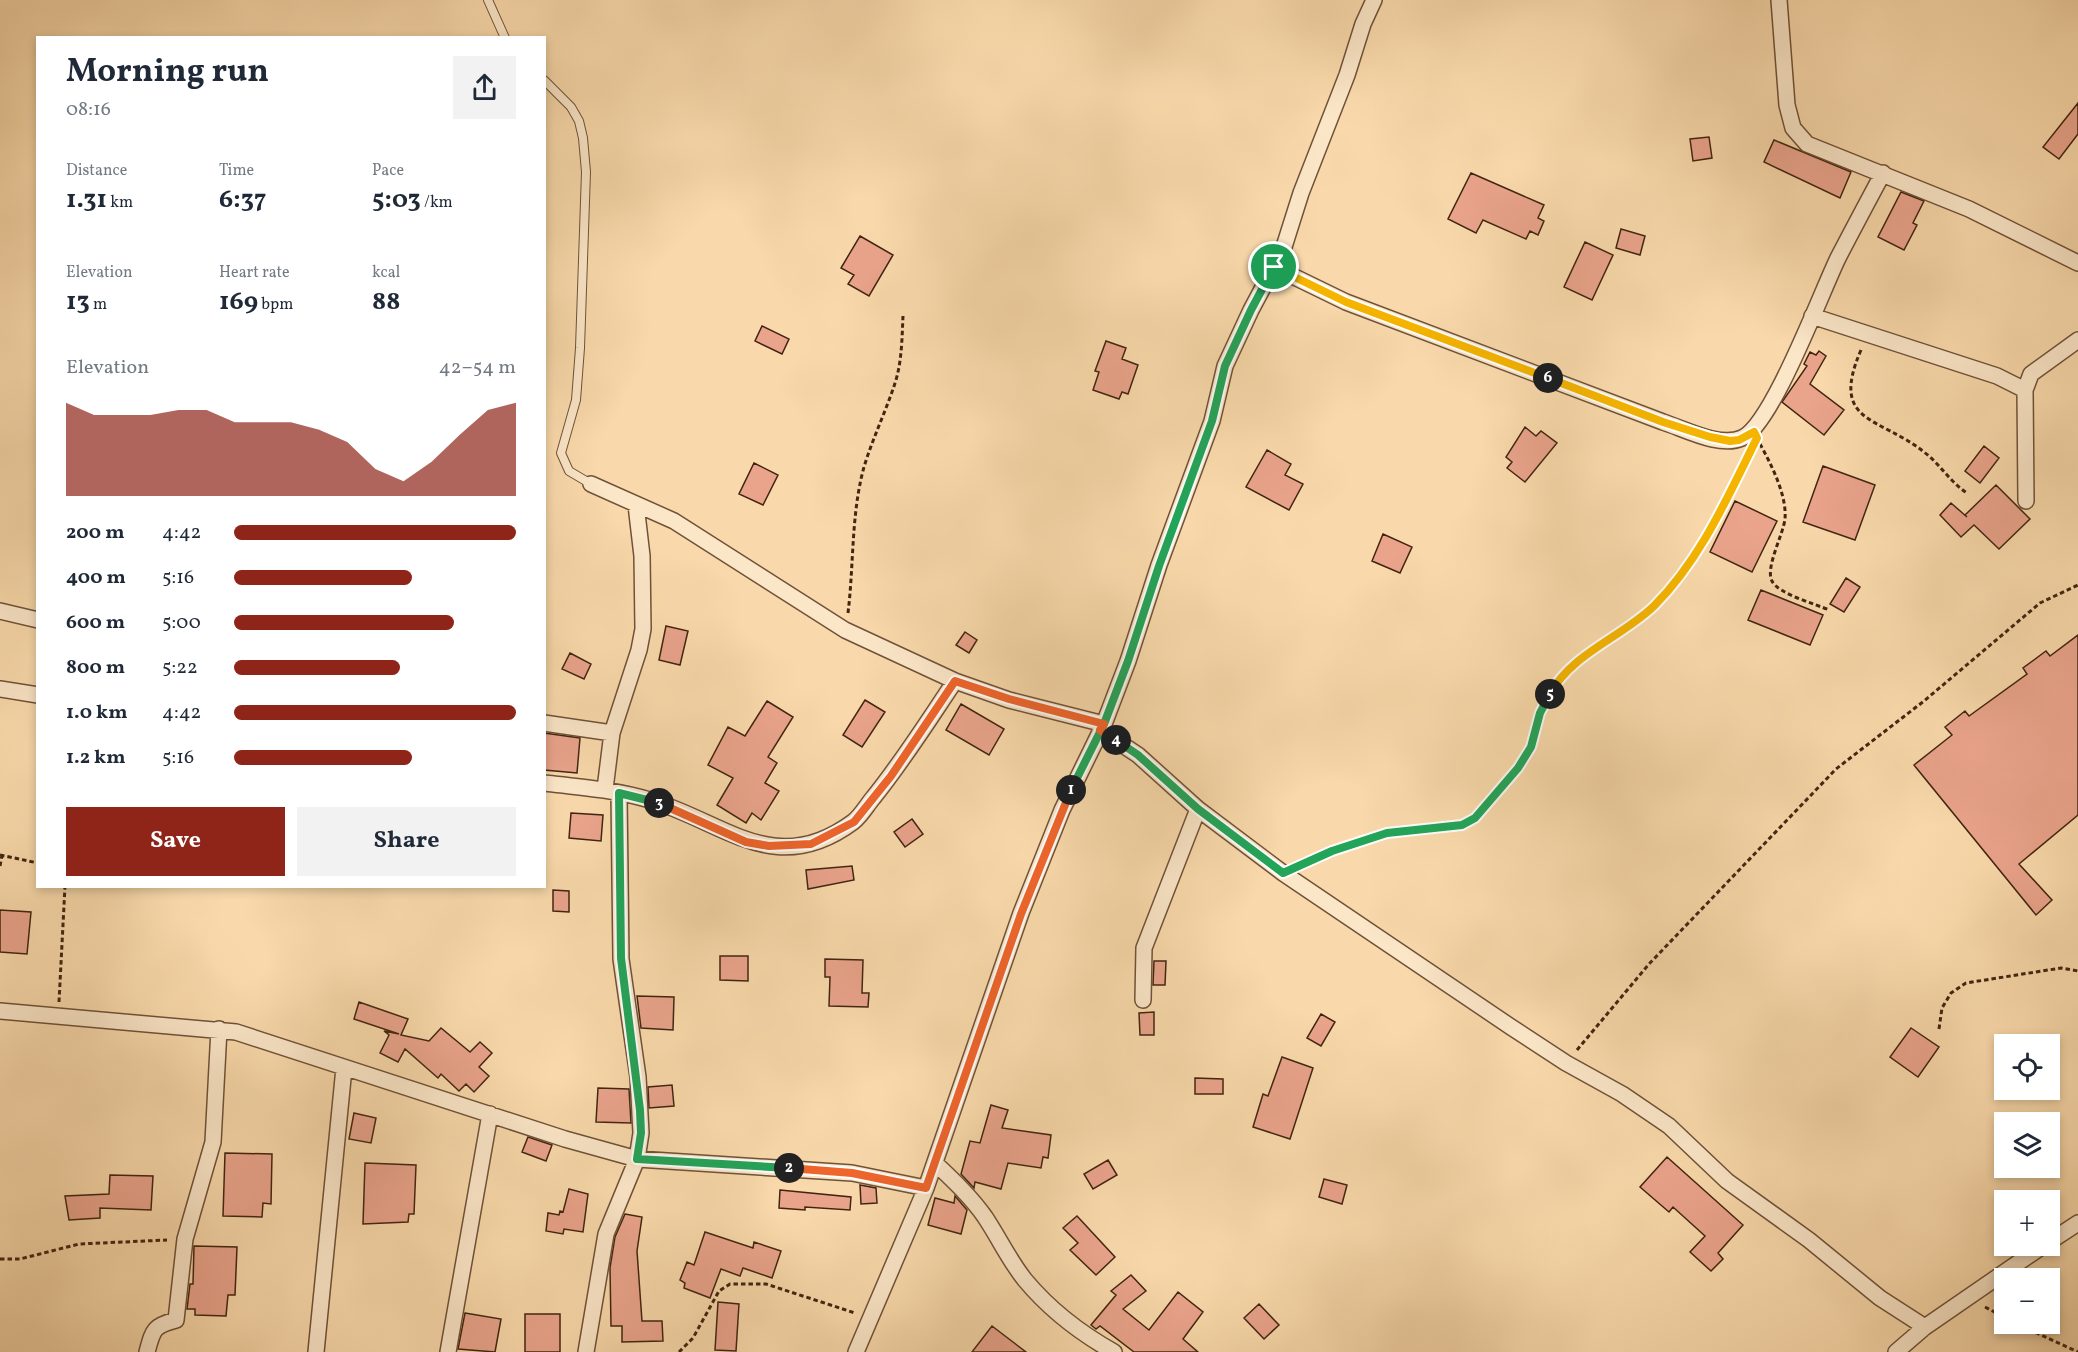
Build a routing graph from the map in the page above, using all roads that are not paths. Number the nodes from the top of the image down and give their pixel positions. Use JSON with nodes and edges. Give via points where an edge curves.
{"nodes":[{"id":1,"x":488,"y":0,"type":"edge"},
{"id":2,"x":1374,"y":0,"type":"edge"},
{"id":3,"x":1779,"y":0,"type":"edge"},
{"id":4,"x":504,"y":36,"type":"edge"},
{"id":5,"x":546,"y":82,"type":"edge"},
{"id":6,"x":1883,"y":173,"type":"junction"},
{"id":7,"x":2078,"y":263,"type":"edge"},
{"id":8,"x":1274,"y":267,"type":"junction"},
{"id":9,"x":1812,"y":316,"type":"junction"},
{"id":10,"x":2078,"y":340,"type":"edge"},
{"id":11,"x":2025,"y":390,"type":"junction"},
{"id":12,"x":591,"y":484,"type":"joint"},
{"id":13,"x":2026,"y":501,"type":"dead end"},
{"id":14,"x":636,"y":505,"type":"junction"},
{"id":15,"x":0,"y":611,"type":"edge"},
{"id":16,"x":36,"y":620,"type":"edge"},
{"id":17,"x":955,"y":681,"type":"junction"},
{"id":18,"x":0,"y":689,"type":"edge"},
{"id":19,"x":36,"y":695,"type":"edge"},
{"id":20,"x":546,"y":723,"type":"edge"},
{"id":21,"x":1102,"y":727,"type":"junction"},
{"id":22,"x":612,"y":733,"type":"junction"},
{"id":23,"x":546,"y":783,"type":"edge"},
{"id":24,"x":612,"y":791,"type":"junction"},
{"id":25,"x":1198,"y":809,"type":"junction"},
{"id":26,"x":1143,"y":1000,"type":"dead end"},
{"id":27,"x":0,"y":1011,"type":"edge"},
{"id":28,"x":219,"y":1029,"type":"junction"},
{"id":29,"x":344,"y":1068,"type":"junction"},
{"id":30,"x":490,"y":1114,"type":"junction"},
{"id":31,"x":637,"y":1159,"type":"junction"},
{"id":32,"x":935,"y":1163,"type":"junction"},
{"id":33,"x":926,"y":1188,"type":"junction"},
{"id":34,"x":2078,"y":1223,"type":"edge"},
{"id":35,"x":2060,"y":1235,"type":"edge"},
{"id":36,"x":2028,"y":1256,"type":"edge"},
{"id":37,"x":1925,"y":1327,"type":"junction"},
{"id":38,"x":147,"y":1352,"type":"edge"},
{"id":39,"x":316,"y":1352,"type":"edge"},
{"id":40,"x":447,"y":1352,"type":"edge"},
{"id":41,"x":586,"y":1352,"type":"edge"},
{"id":42,"x":856,"y":1352,"type":"edge"},
{"id":43,"x":1114,"y":1352,"type":"edge"},
{"id":44,"x":1896,"y":1352,"type":"edge"}],
"edges":[{"from":1,"to":4,"type":"lane"},
{"from":2,"to":8,"type":"street"},
{"from":3,"to":6,"type":"street","via":[[1787,105],[1793,128],[1807,144]]},
{"from":5,"to":12,"type":"lane","via":[[571,107],[583,138],[586,172],[580,348],[576,400],[561,453],[569,471]]},
{"from":6,"to":7,"type":"street","via":[[1969,208]]},
{"from":6,"to":9,"type":"street"},
{"from":8,"to":9,"type":"street","via":[[1346,302],[1652,418],[1730,441],[1754,432]]},
{"from":8,"to":21,"type":"street","via":[[1225,366],[1208,432]]},
{"from":9,"to":11,"type":"street","via":[[1997,376]]},
{"from":10,"to":11,"type":"street","via":[[2031,374]]},
{"from":11,"to":13,"type":"street"},
{"from":12,"to":14,"type":"street"},
{"from":14,"to":17,"type":"street","via":[[674,521],[845,630]]},
{"from":14,"to":22,"type":"street","via":[[642,556],[643,629]]},
{"from":15,"to":16,"type":"street"},
{"from":17,"to":21,"type":"street"},
{"from":17,"to":24,"type":"street","via":[[891,776],[854,822],[811,844],[769,846],[746,842],[676,809]]},
{"from":18,"to":19,"type":"street"},
{"from":20,"to":22,"type":"street"},
{"from":21,"to":25,"type":"street"},
{"from":21,"to":32,"type":"street","via":[[1062,810],[1021,914]]},
{"from":22,"to":24,"type":"street"},
{"from":23,"to":24,"type":"street"},
{"from":24,"to":31,"type":"street","via":[[621,958],[640,1110]]},
{"from":25,"to":26,"type":"street","via":[[1144,948]]},
{"from":25,"to":37,"type":"street","via":[[1283,873],[1566,1063],[1669,1126],[1726,1181],[1809,1240],[1880,1298]]},
{"from":27,"to":28,"type":"street"},
{"from":28,"to":29,"type":"street"},
{"from":28,"to":38,"type":"street","via":[[213,1142],[185,1239],[176,1320],[153,1330]]},
{"from":29,"to":30,"type":"street"},
{"from":29,"to":39,"type":"street"},
{"from":30,"to":31,"type":"street"},
{"from":30,"to":40,"type":"street"},
{"from":31,"to":33,"type":"street","via":[[852,1173]]},
{"from":31,"to":41,"type":"street","via":[[606,1234]]},
{"from":32,"to":33,"type":"street"},
{"from":32,"to":43,"type":"street","via":[[963,1190],[1024,1278],[1050,1307],[1087,1337]]},
{"from":33,"to":42,"type":"street"},
{"from":34,"to":35,"type":"street"},
{"from":36,"to":37,"type":"street"},
{"from":37,"to":44,"type":"street"}]}
